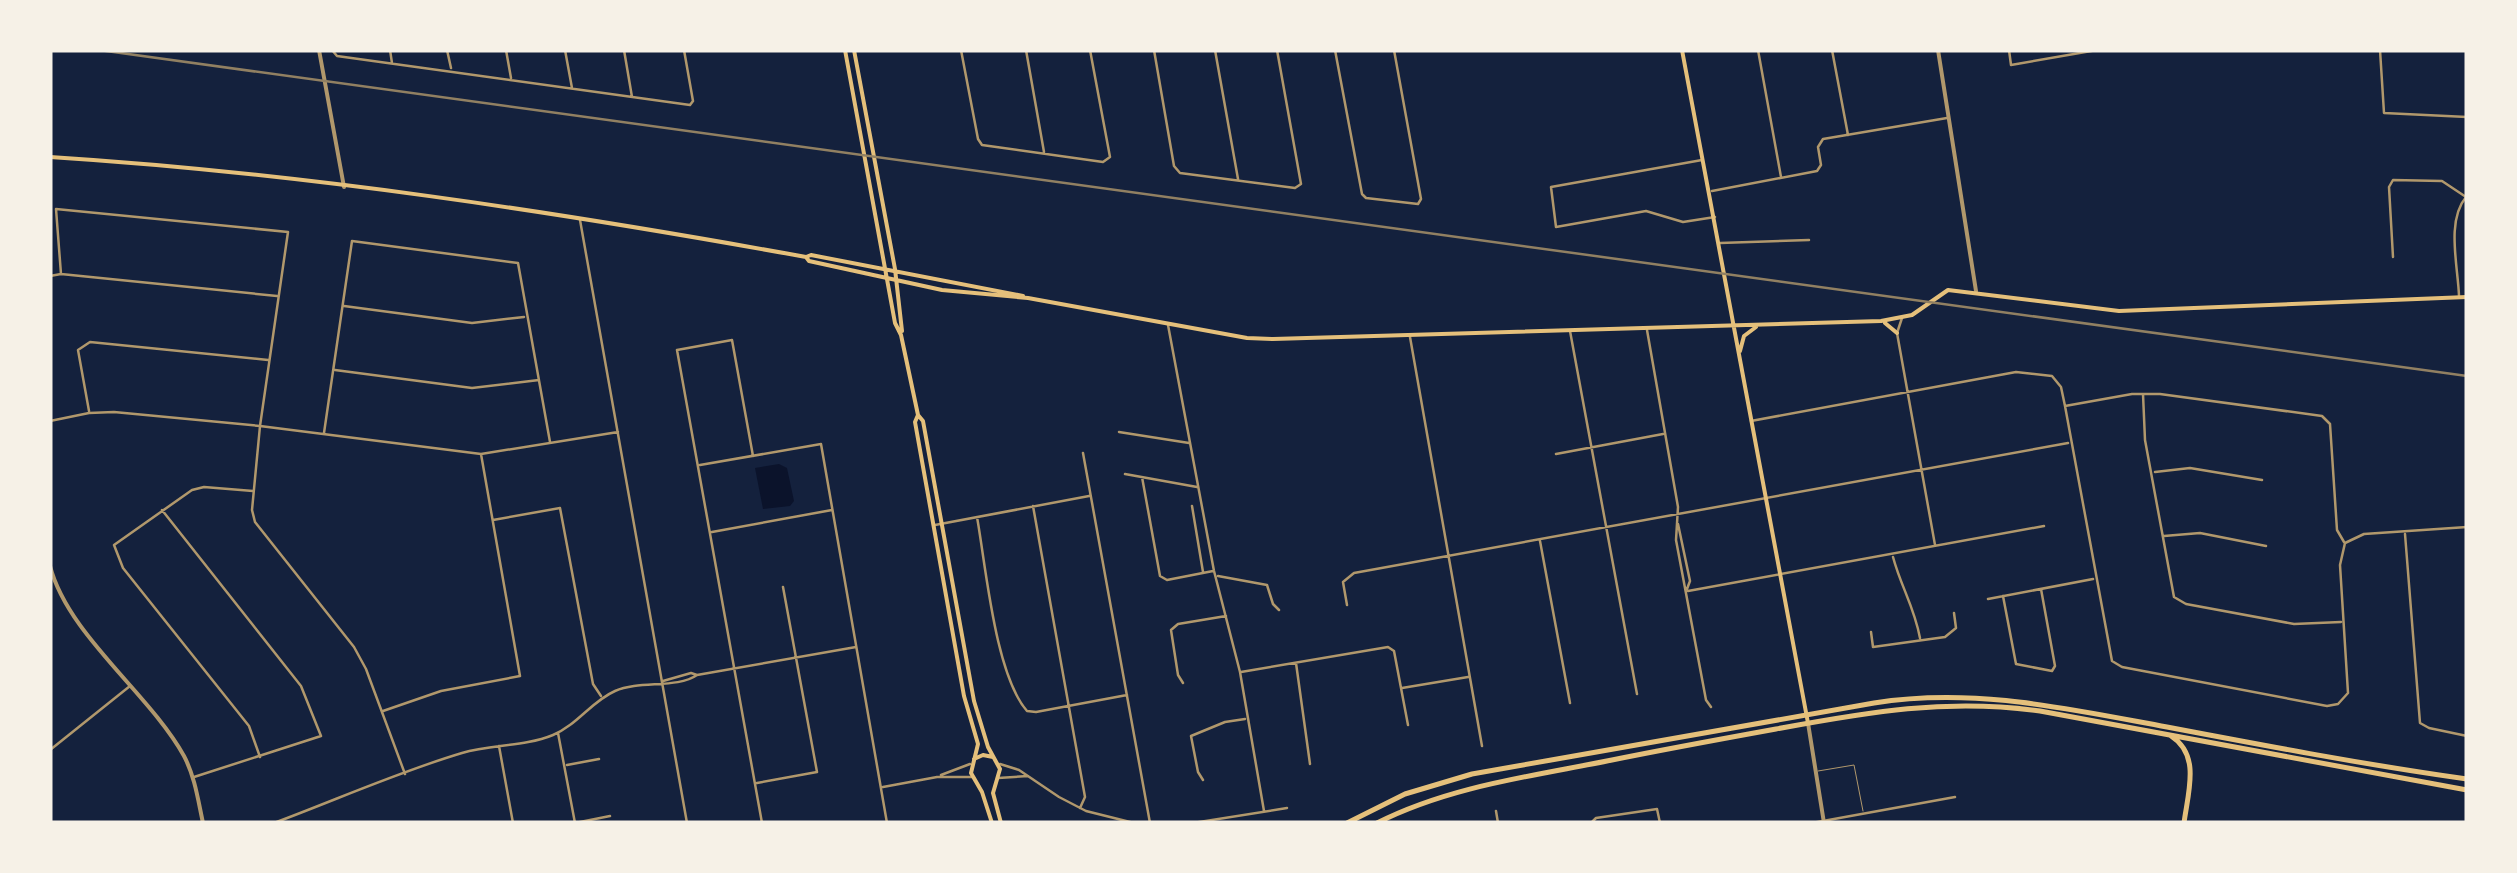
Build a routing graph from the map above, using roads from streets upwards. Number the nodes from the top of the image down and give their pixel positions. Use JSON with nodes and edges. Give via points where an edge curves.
{"nodes":[{"id":1,"x":319,"y":50,"type":"edge"},
{"id":2,"x":332,"y":50,"type":"edge"},
{"id":3,"x":390,"y":50,"type":"edge"},
{"id":4,"x":448,"y":50,"type":"edge"},
{"id":5,"x":506,"y":50,"type":"edge"},
{"id":6,"x":565,"y":50,"type":"edge"},
{"id":7,"x":624,"y":50,"type":"edge"},
{"id":8,"x":684,"y":50,"type":"edge"},
{"id":9,"x":845,"y":50,"type":"edge"},
{"id":10,"x":854,"y":50,"type":"edge"},
{"id":11,"x":961,"y":50,"type":"edge"},
{"id":12,"x":1026,"y":50,"type":"edge"},
{"id":13,"x":1090,"y":50,"type":"edge"},
{"id":14,"x":1154,"y":50,"type":"edge"},
{"id":15,"x":1215,"y":50,"type":"edge"},
{"id":16,"x":1277,"y":50,"type":"edge"},
{"id":17,"x":1335,"y":50,"type":"edge"},
{"id":18,"x":1394,"y":50,"type":"edge"},
{"id":19,"x":1682,"y":50,"type":"edge"},
{"id":20,"x":1758,"y":50,"type":"edge"},
{"id":21,"x":1832,"y":50,"type":"edge"},
{"id":22,"x":1938,"y":50,"type":"edge"},
{"id":23,"x":2009,"y":50,"type":"edge"},
{"id":24,"x":2096,"y":50,"type":"edge"},
{"id":25,"x":2380,"y":50,"type":"edge"},
{"id":26,"x":392,"y":63,"type":"junction"},
{"id":27,"x":452,"y":71,"type":"junction"},
{"id":28,"x":512,"y":80,"type":"junction"},
{"id":29,"x":572,"y":88,"type":"junction"},
{"id":30,"x":632,"y":97,"type":"junction"},
{"id":31,"x":2467,"y":117,"type":"edge"},
{"id":32,"x":1948,"y":118,"type":"junction"},
{"id":33,"x":1848,"y":135,"type":"junction"},
{"id":34,"x":1044,"y":154,"type":"junction"},
{"id":35,"x":50,"y":157,"type":"edge"},
{"id":36,"x":1704,"y":160,"type":"junction"},
{"id":37,"x":1782,"y":178,"type":"junction"},
{"id":38,"x":1238,"y":180,"type":"junction"},
{"id":39,"x":344,"y":187,"type":"junction"},
{"id":40,"x":1710,"y":192,"type":"junction"},
{"id":41,"x":2466,"y":196,"type":"edge"},
{"id":42,"x":1715,"y":217,"type":"junction"},
{"id":43,"x":580,"y":220,"type":"junction"},
{"id":44,"x":1810,"y":240,"type":"dead end"},
{"id":45,"x":1720,"y":243,"type":"junction"},
{"id":46,"x":806,"y":257,"type":"junction"},
{"id":47,"x":2392,"y":258,"type":"dead end"},
{"id":48,"x":886,"y":267,"type":"junction"},
{"id":49,"x":895,"y":268,"type":"junction"},
{"id":50,"x":61,"y":274,"type":"junction"},
{"id":51,"x":50,"y":276,"type":"edge"},
{"id":52,"x":888,"y":278,"type":"junction"},
{"id":53,"x":897,"y":282,"type":"junction"},
{"id":54,"x":1976,"y":292,"type":"junction"},
{"id":55,"x":278,"y":296,"type":"junction"},
{"id":56,"x":2459,"y":297,"type":"junction"},
{"id":57,"x":2467,"y":297,"type":"edge"},
{"id":58,"x":1028,"y":298,"type":"junction"},
{"id":59,"x":343,"y":306,"type":"junction"},
{"id":60,"x":528,"y":316,"type":"junction"},
{"id":61,"x":1902,"y":318,"type":"junction"},
{"id":62,"x":1881,"y":320,"type":"junction"},
{"id":63,"x":1168,"y":324,"type":"junction"},
{"id":64,"x":1764,"y":324,"type":"junction"},
{"id":65,"x":1734,"y":326,"type":"junction"},
{"id":66,"x":1646,"y":329,"type":"junction"},
{"id":67,"x":1570,"y":331,"type":"junction"},
{"id":68,"x":1898,"y":333,"type":"junction"},
{"id":69,"x":902,"y":335,"type":"junction"},
{"id":70,"x":1409,"y":336,"type":"junction"},
{"id":71,"x":1739,"y":356,"type":"junction"},
{"id":72,"x":268,"y":360,"type":"junction"},
{"id":73,"x":333,"y":370,"type":"junction"},
{"id":74,"x":539,"y":380,"type":"junction"},
{"id":75,"x":1908,"y":393,"type":"junction"},
{"id":76,"x":2143,"y":394,"type":"junction"},
{"id":77,"x":2065,"y":406,"type":"junction"},
{"id":78,"x":89,"y":413,"type":"junction"},
{"id":79,"x":918,"y":416,"type":"junction"},
{"id":80,"x":50,"y":420,"type":"edge"},
{"id":81,"x":1751,"y":421,"type":"junction"},
{"id":82,"x":260,"y":426,"type":"junction"},
{"id":83,"x":618,"y":432,"type":"junction"},
{"id":84,"x":1119,"y":432,"type":"dead end"},
{"id":85,"x":324,"y":434,"type":"junction"},
{"id":86,"x":1666,"y":434,"type":"junction"},
{"id":87,"x":2070,"y":442,"type":"junction"},
{"id":88,"x":551,"y":444,"type":"junction"},
{"id":89,"x":1190,"y":444,"type":"junction"},
{"id":90,"x":1591,"y":448,"type":"junction"},
{"id":91,"x":481,"y":454,"type":"junction"},
{"id":92,"x":1084,"y":454,"type":"dead end"},
{"id":93,"x":1556,"y":454,"type":"dead end"},
{"id":94,"x":753,"y":456,"type":"junction"},
{"id":95,"x":699,"y":466,"type":"junction"},
{"id":96,"x":1922,"y":469,"type":"junction"},
{"id":97,"x":2152,"y":472,"type":"junction"},
{"id":98,"x":1125,"y":474,"type":"dead end"},
{"id":99,"x":1142,"y":477,"type":"junction"},
{"id":100,"x":2262,"y":480,"type":"dead end"},
{"id":101,"x":1198,"y":487,"type":"junction"},
{"id":102,"x":253,"y":491,"type":"junction"},
{"id":103,"x":1090,"y":496,"type":"junction"},
{"id":104,"x":1765,"y":498,"type":"junction"},
{"id":105,"x":1033,"y":506,"type":"junction"},
{"id":106,"x":1192,"y":506,"type":"dead end"},
{"id":107,"x":162,"y":510,"type":"junction"},
{"id":108,"x":833,"y":510,"type":"junction"},
{"id":109,"x":1678,"y":514,"type":"junction"},
{"id":110,"x":977,"y":517,"type":"junction"},
{"id":111,"x":492,"y":520,"type":"junction"},
{"id":112,"x":942,"y":523,"type":"junction"},
{"id":113,"x":934,"y":525,"type":"junction"},
{"id":114,"x":2044,"y":526,"type":"dead end"},
{"id":115,"x":1605,"y":527,"type":"junction"},
{"id":116,"x":2467,"y":527,"type":"edge"},
{"id":117,"x":711,"y":532,"type":"junction"},
{"id":118,"x":2405,"y":532,"type":"junction"},
{"id":119,"x":2164,"y":536,"type":"junction"},
{"id":120,"x":1539,"y":539,"type":"junction"},
{"id":121,"x":2345,"y":543,"type":"junction"},
{"id":122,"x":1936,"y":546,"type":"junction"},
{"id":123,"x":2266,"y":546,"type":"dead end"},
{"id":124,"x":1892,"y":555,"type":"junction"},
{"id":125,"x":1448,"y":556,"type":"junction"},
{"id":126,"x":50,"y":566,"type":"edge"},
{"id":127,"x":1204,"y":573,"type":"junction"},
{"id":128,"x":1214,"y":573,"type":"junction"},
{"id":129,"x":1779,"y":575,"type":"junction"},
{"id":130,"x":2095,"y":579,"type":"junction"},
{"id":131,"x":783,"y":587,"type":"dead end"},
{"id":132,"x":2041,"y":589,"type":"junction"},
{"id":133,"x":1687,"y":591,"type":"junction"},
{"id":134,"x":2003,"y":596,"type":"junction"},
{"id":135,"x":1988,"y":599,"type":"dead end"},
{"id":136,"x":1346,"y":606,"type":"dead end"},
{"id":137,"x":1279,"y":610,"type":"dead end"},
{"id":138,"x":1954,"y":613,"type":"dead end"},
{"id":139,"x":1226,"y":616,"type":"junction"},
{"id":140,"x":2343,"y":622,"type":"junction"},
{"id":141,"x":1872,"y":632,"type":"dead end"},
{"id":142,"x":1921,"y":640,"type":"junction"},
{"id":143,"x":857,"y":646,"type":"junction"},
{"id":144,"x":796,"y":657,"type":"junction"},
{"id":145,"x":1296,"y":663,"type":"junction"},
{"id":146,"x":735,"y":668,"type":"junction"},
{"id":147,"x":1240,"y":672,"type":"junction"},
{"id":148,"x":1470,"y":676,"type":"junction"},
{"id":149,"x":662,"y":682,"type":"junction"},
{"id":150,"x":1183,"y":683,"type":"dead end"},
{"id":151,"x":130,"y":686,"type":"junction"},
{"id":152,"x":1401,"y":688,"type":"junction"},
{"id":153,"x":1637,"y":694,"type":"dead end"},
{"id":154,"x":1127,"y":695,"type":"junction"},
{"id":155,"x":602,"y":698,"type":"junction"},
{"id":156,"x":1570,"y":703,"type":"dead end"},
{"id":157,"x":1068,"y":706,"type":"junction"},
{"id":158,"x":1711,"y":707,"type":"dead end"},
{"id":159,"x":382,"y":712,"type":"junction"},
{"id":160,"x":1806,"y":715,"type":"junction"},
{"id":161,"x":1248,"y":719,"type":"junction"},
{"id":162,"x":1808,"y":723,"type":"junction"},
{"id":163,"x":1408,"y":724,"type":"dead end"},
{"id":164,"x":558,"y":733,"type":"junction"},
{"id":165,"x":2168,"y":734,"type":"junction"},
{"id":166,"x":2467,"y":736,"type":"edge"},
{"id":167,"x":499,"y":746,"type":"junction"},
{"id":168,"x":1482,"y":746,"type":"dead end"},
{"id":169,"x":50,"y":750,"type":"edge"},
{"id":170,"x":260,"y":757,"type":"junction"},
{"id":171,"x":600,"y":759,"type":"dead end"},
{"id":172,"x":973,"y":761,"type":"junction"},
{"id":173,"x":998,"y":762,"type":"junction"},
{"id":174,"x":1310,"y":764,"type":"dead end"},
{"id":175,"x":566,"y":765,"type":"junction"},
{"id":176,"x":405,"y":774,"type":"junction"},
{"id":177,"x":1030,"y":776,"type":"junction"},
{"id":178,"x":937,"y":777,"type":"junction"},
{"id":179,"x":193,"y":778,"type":"junction"},
{"id":180,"x":974,"y":779,"type":"junction"},
{"id":181,"x":2467,"y":779,"type":"edge"},
{"id":182,"x":1203,"y":780,"type":"dead end"},
{"id":183,"x":992,"y":782,"type":"junction"},
{"id":184,"x":755,"y":784,"type":"junction"},
{"id":185,"x":881,"y":787,"type":"junction"},
{"id":186,"x":2467,"y":790,"type":"edge"},
{"id":187,"x":1955,"y":797,"type":"dead end"},
{"id":188,"x":1080,"y":808,"type":"junction"},
{"id":189,"x":1287,"y":808,"type":"dead end"},
{"id":190,"x":1264,"y":810,"type":"junction"},
{"id":191,"x":1496,"y":811,"type":"dead end"},
{"id":192,"x":610,"y":816,"type":"dead end"},
{"id":193,"x":1824,"y":822,"type":"edge"},
{"id":194,"x":202,"y":823,"type":"edge"},
{"id":195,"x":274,"y":823,"type":"edge"},
{"id":196,"x":513,"y":823,"type":"edge"},
{"id":197,"x":687,"y":823,"type":"edge"},
{"id":198,"x":762,"y":823,"type":"edge"},
{"id":199,"x":888,"y":823,"type":"edge"},
{"id":200,"x":992,"y":823,"type":"edge"},
{"id":201,"x":1001,"y":823,"type":"edge"},
{"id":202,"x":1134,"y":823,"type":"edge"},
{"id":203,"x":1150,"y":823,"type":"edge"},
{"id":204,"x":1193,"y":823,"type":"edge"},
{"id":205,"x":1347,"y":823,"type":"edge"},
{"id":206,"x":1378,"y":823,"type":"edge"},
{"id":207,"x":1498,"y":823,"type":"edge"},
{"id":208,"x":1591,"y":823,"type":"edge"},
{"id":209,"x":1660,"y":823,"type":"edge"},
{"id":210,"x":1812,"y":823,"type":"edge"},
{"id":211,"x":2184,"y":823,"type":"edge"}],
"edges":[{"from":1,"to":39,"type":"street"},
{"from":2,"to":26,"type":"street"},
{"from":3,"to":26,"type":"street"},
{"from":4,"to":27,"type":"street"},
{"from":5,"to":28,"type":"street"},
{"from":6,"to":29,"type":"street"},
{"from":7,"to":30,"type":"street"},
{"from":8,"to":30,"type":"street","via":[[690,104]]},
{"from":9,"to":48,"type":"main road"},
{"from":10,"to":49,"type":"main road"},
{"from":11,"to":34,"type":"street","via":[[982,145]]},
{"from":12,"to":34,"type":"street"},
{"from":13,"to":34,"type":"street","via":[[1110,157],[1103,162]]},
{"from":14,"to":38,"type":"street","via":[[1174,166],[1180,173]]},
{"from":15,"to":38,"type":"street"},
{"from":16,"to":38,"type":"street","via":[[1300,184]]},
{"from":17,"to":18,"type":"street","via":[[1362,194],[1418,204]]},
{"from":19,"to":36,"type":"main road"},
{"from":20,"to":37,"type":"street"},
{"from":21,"to":33,"type":"street"},
{"from":22,"to":32,"type":"street"},
{"from":23,"to":24,"type":"street","via":[[2011,66]]},
{"from":25,"to":31,"type":"street","via":[[2384,113]]},
{"from":26,"to":27,"type":"street"},
{"from":27,"to":28,"type":"street"},
{"from":28,"to":29,"type":"street"},
{"from":29,"to":30,"type":"street"},
{"from":32,"to":33,"type":"street"},
{"from":32,"to":54,"type":"street"},
{"from":33,"to":37,"type":"street","via":[[1824,140],[1817,171]]},
{"from":35,"to":39,"type":"main road"},
{"from":36,"to":40,"type":"main road"},
{"from":36,"to":42,"type":"street","via":[[1551,187],[1556,227],[1652,212],[1683,222]]},
{"from":37,"to":40,"type":"street"},
{"from":39,"to":43,"type":"main road"},
{"from":40,"to":42,"type":"main road"},
{"from":41,"to":47,"type":"street","via":[[2442,181],[2393,180]]},
{"from":41,"to":56,"type":"street","via":[[2455,220]]},
{"from":42,"to":45,"type":"main road"},
{"from":43,"to":46,"type":"main road"},
{"from":43,"to":83,"type":"street"},
{"from":44,"to":45,"type":"street"},
{"from":45,"to":65,"type":"main road"},
{"from":46,"to":48,"type":"main road"},
{"from":46,"to":52,"type":"main road"},
{"from":48,"to":49,"type":"main road"},
{"from":48,"to":52,"type":"main road"},
{"from":49,"to":53,"type":"main road"},
{"from":49,"to":58,"type":"main road"},
{"from":50,"to":51,"type":"street"},
{"from":50,"to":55,"type":"street"},
{"from":50,"to":55,"type":"street","via":[[56,209],[288,232]]},
{"from":52,"to":53,"type":"main road"},
{"from":52,"to":69,"type":"main road"},
{"from":53,"to":58,"type":"main road"},
{"from":53,"to":69,"type":"main road"},
{"from":54,"to":56,"type":"main road","via":[[2119,311]]},
{"from":54,"to":61,"type":"main road","via":[[1946,290]]},
{"from":55,"to":72,"type":"street"},
{"from":56,"to":57,"type":"main road"},
{"from":58,"to":63,"type":"main road"},
{"from":59,"to":60,"type":"street","via":[[472,324]]},
{"from":59,"to":60,"type":"street","via":[[352,241],[518,264]]},
{"from":59,"to":73,"type":"street"},
{"from":60,"to":74,"type":"street"},
{"from":61,"to":62,"type":"main road"},
{"from":61,"to":68,"type":"street"},
{"from":62,"to":64,"type":"main road"},
{"from":62,"to":68,"type":"main road"},
{"from":63,"to":70,"type":"main road","via":[[1273,340]]},
{"from":63,"to":89,"type":"street"},
{"from":64,"to":65,"type":"main road"},
{"from":64,"to":71,"type":"main road","via":[[1744,336]]},
{"from":65,"to":66,"type":"main road"},
{"from":65,"to":71,"type":"main road"},
{"from":66,"to":67,"type":"main road"},
{"from":66,"to":86,"type":"street"},
{"from":67,"to":70,"type":"main road"},
{"from":67,"to":90,"type":"street"},
{"from":68,"to":75,"type":"street"},
{"from":69,"to":79,"type":"main road"},
{"from":70,"to":125,"type":"street"},
{"from":71,"to":81,"type":"main road"},
{"from":72,"to":78,"type":"street","via":[[90,342],[78,350]]},
{"from":72,"to":82,"type":"street"},
{"from":73,"to":74,"type":"street","via":[[472,388]]},
{"from":73,"to":85,"type":"street"},
{"from":74,"to":88,"type":"street"},
{"from":75,"to":77,"type":"street","via":[[2033,373],[2058,382]]},
{"from":75,"to":81,"type":"street"},
{"from":75,"to":96,"type":"street"},
{"from":76,"to":77,"type":"street"},
{"from":76,"to":97,"type":"street"},
{"from":76,"to":121,"type":"street","via":[[2326,418],[2337,530]]},
{"from":77,"to":87,"type":"street"},
{"from":78,"to":80,"type":"street"},
{"from":78,"to":82,"type":"street"},
{"from":79,"to":112,"type":"main road"},
{"from":79,"to":113,"type":"main road"},
{"from":81,"to":104,"type":"main road"},
{"from":82,"to":85,"type":"street"},
{"from":82,"to":102,"type":"street"},
{"from":83,"to":88,"type":"street"},
{"from":83,"to":149,"type":"street"},
{"from":84,"to":89,"type":"street"},
{"from":85,"to":91,"type":"street"},
{"from":86,"to":90,"type":"street"},
{"from":86,"to":109,"type":"street"},
{"from":87,"to":96,"type":"street"},
{"from":87,"to":130,"type":"street"},
{"from":88,"to":91,"type":"street"},
{"from":89,"to":101,"type":"street"},
{"from":90,"to":93,"type":"street"},
{"from":90,"to":115,"type":"street"},
{"from":91,"to":111,"type":"street"},
{"from":92,"to":103,"type":"street"},
{"from":94,"to":95,"type":"street"},
{"from":94,"to":95,"type":"street","via":[[732,340],[677,350]]},
{"from":94,"to":108,"type":"street","via":[[821,444]]},
{"from":95,"to":117,"type":"street"},
{"from":96,"to":104,"type":"street"},
{"from":96,"to":122,"type":"street"},
{"from":97,"to":100,"type":"street","via":[[2190,468]]},
{"from":97,"to":119,"type":"street"},
{"from":98,"to":99,"type":"street"},
{"from":99,"to":101,"type":"street"},
{"from":99,"to":127,"type":"street","via":[[1160,576]]},
{"from":101,"to":128,"type":"street"},
{"from":102,"to":107,"type":"street","via":[[192,490]]},
{"from":102,"to":159,"type":"street","via":[[255,522],[354,648]]},
{"from":103,"to":105,"type":"street"},
{"from":103,"to":154,"type":"street"},
{"from":104,"to":109,"type":"street"},
{"from":104,"to":129,"type":"main road"},
{"from":105,"to":110,"type":"street"},
{"from":105,"to":157,"type":"street"},
{"from":106,"to":127,"type":"street"},
{"from":107,"to":170,"type":"street","via":[[114,544],[123,568],[248,726]]},
{"from":107,"to":170,"type":"street","via":[[301,686],[321,736]]},
{"from":108,"to":117,"type":"street"},
{"from":108,"to":143,"type":"street"},
{"from":109,"to":115,"type":"street"},
{"from":109,"to":133,"type":"street","via":[[1676,540]]},
{"from":110,"to":112,"type":"street"},
{"from":110,"to":157,"type":"street","via":[[1002,654],[1020,703],[1036,712]]},
{"from":111,"to":155,"type":"street","via":[[560,508],[593,684]]},
{"from":111,"to":159,"type":"street","via":[[520,676],[441,691]]},
{"from":112,"to":113,"type":"street"},
{"from":112,"to":173,"type":"main road","via":[[974,701]]},
{"from":113,"to":172,"type":"main road","via":[[978,744]]},
{"from":114,"to":122,"type":"street"},
{"from":115,"to":120,"type":"street"},
{"from":115,"to":153,"type":"street"},
{"from":116,"to":118,"type":"street"},
{"from":117,"to":146,"type":"street"},
{"from":118,"to":121,"type":"street","via":[[2364,534]]},
{"from":118,"to":166,"type":"street","via":[[2420,723]]},
{"from":119,"to":123,"type":"street","via":[[2200,533]]},
{"from":119,"to":140,"type":"street","via":[[2174,594],[2182,602],[2294,624]]},
{"from":120,"to":125,"type":"street"},
{"from":120,"to":156,"type":"street"},
{"from":121,"to":140,"type":"street"},
{"from":122,"to":124,"type":"street"},
{"from":124,"to":129,"type":"street"},
{"from":124,"to":142,"type":"street"},
{"from":125,"to":136,"type":"street","via":[[1354,573],[1343,582]]},
{"from":125,"to":148,"type":"street"},
{"from":126,"to":151,"type":"street","via":[[63,600]]},
{"from":127,"to":128,"type":"street"},
{"from":128,"to":137,"type":"street","via":[[1268,585]]},
{"from":128,"to":139,"type":"street"},
{"from":129,"to":133,"type":"street"},
{"from":129,"to":160,"type":"main road"},
{"from":130,"to":132,"type":"street"},
{"from":130,"to":140,"type":"street","via":[[2110,658],[2118,666],[2315,704],[2333,706],[2347,698]]},
{"from":131,"to":144,"type":"street"},
{"from":132,"to":134,"type":"street"},
{"from":132,"to":134,"type":"street","via":[[2052,671],[2014,661]]},
{"from":133,"to":158,"type":"street"},
{"from":134,"to":135,"type":"street"},
{"from":138,"to":142,"type":"street","via":[[1954,632]]},
{"from":139,"to":147,"type":"street"},
{"from":139,"to":150,"type":"street","via":[[1171,630]]},
{"from":141,"to":142,"type":"street","via":[[1873,647]]},
{"from":143,"to":144,"type":"street"},
{"from":143,"to":185,"type":"street"},
{"from":144,"to":146,"type":"street"},
{"from":144,"to":184,"type":"street","via":[[817,772]]},
{"from":145,"to":147,"type":"street"},
{"from":145,"to":152,"type":"street","via":[[1388,646]]},
{"from":145,"to":174,"type":"street"},
{"from":146,"to":149,"type":"street"},
{"from":146,"to":184,"type":"street"},
{"from":147,"to":161,"type":"street"},
{"from":148,"to":152,"type":"street"},
{"from":148,"to":168,"type":"street"},
{"from":149,"to":155,"type":"street"},
{"from":149,"to":197,"type":"street"},
{"from":151,"to":169,"type":"street"},
{"from":151,"to":179,"type":"street","via":[[176,743]]},
{"from":152,"to":163,"type":"street"},
{"from":154,"to":157,"type":"street"},
{"from":154,"to":203,"type":"street"},
{"from":155,"to":164,"type":"street"},
{"from":157,"to":188,"type":"street","via":[[1085,798]]},
{"from":159,"to":176,"type":"street"},
{"from":160,"to":162,"type":"main road"},
{"from":160,"to":181,"type":"main road","via":[[1910,698],[1996,698]]},
{"from":160,"to":205,"type":"main road","via":[[1472,774],[1404,794]]},
{"from":161,"to":182,"type":"street","via":[[1191,736]]},
{"from":161,"to":190,"type":"street"},
{"from":162,"to":165,"type":"main road","via":[[1971,704]]},
{"from":162,"to":193,"type":"street"},
{"from":162,"to":206,"type":"main road","via":[[1458,792]]},
{"from":164,"to":167,"type":"street"},
{"from":164,"to":175,"type":"street"},
{"from":165,"to":186,"type":"main road"},
{"from":165,"to":211,"type":"main road","via":[[2188,752]]},
{"from":167,"to":176,"type":"street"},
{"from":167,"to":196,"type":"street"},
{"from":170,"to":179,"type":"street"},
{"from":171,"to":175,"type":"street"},
{"from":172,"to":173,"type":"main road","via":[[983,754]]},
{"from":172,"to":178,"type":"street"},
{"from":172,"to":180,"type":"main road"},
{"from":173,"to":177,"type":"street"},
{"from":173,"to":183,"type":"main road"},
{"from":175,"to":192,"type":"street","via":[[576,823]]},
{"from":176,"to":195,"type":"street"},
{"from":177,"to":183,"type":"street"},
{"from":177,"to":188,"type":"street"},
{"from":178,"to":180,"type":"street"},
{"from":178,"to":185,"type":"street"},
{"from":179,"to":194,"type":"street"},
{"from":180,"to":183,"type":"main road"},
{"from":180,"to":200,"type":"main road"},
{"from":183,"to":201,"type":"main road"},
{"from":184,"to":198,"type":"street"},
{"from":185,"to":199,"type":"street"},
{"from":187,"to":193,"type":"street"},
{"from":188,"to":202,"type":"street"},
{"from":189,"to":190,"type":"street"},
{"from":190,"to":204,"type":"street"},
{"from":191,"to":207,"type":"street"},
{"from":193,"to":210,"type":"street"},
{"from":208,"to":209,"type":"street","via":[[1647,809],[1657,809]]}]}
